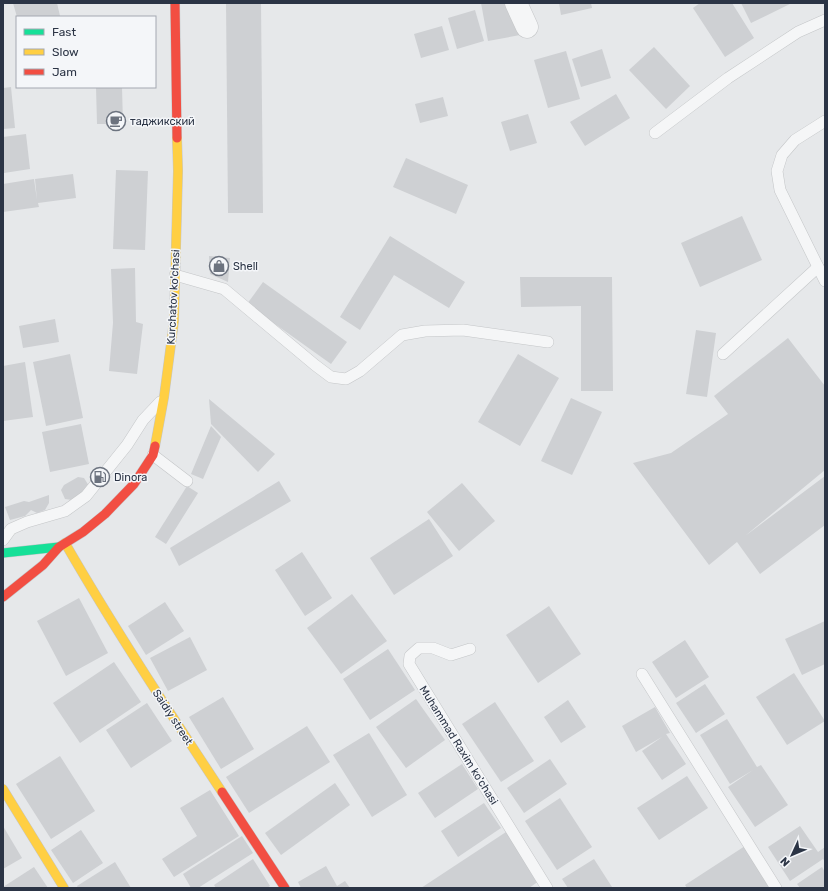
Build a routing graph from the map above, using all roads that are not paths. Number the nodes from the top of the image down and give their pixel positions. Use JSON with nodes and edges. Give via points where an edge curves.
{"nodes":[{"id":1,"x":175,"y":3,"type":"edge"},
{"id":2,"x":516,"y":3,"type":"edge"},
{"id":3,"x":825,"y":20,"type":"edge"},
{"id":4,"x":526,"y":27,"type":"dead end"},
{"id":5,"x":825,"y":121,"type":"edge"},
{"id":6,"x":655,"y":133,"type":"dead end"},
{"id":7,"x":818,"y":267,"type":"junction"},
{"id":8,"x":175,"y":275,"type":"junction"},
{"id":9,"x":825,"y":281,"type":"edge"},
{"id":10,"x":548,"y":342,"type":"dead end"},
{"id":11,"x":723,"y":354,"type":"dead end"},
{"id":12,"x":164,"y":397,"type":"junction"},
{"id":13,"x":153,"y":455,"type":"junction"},
{"id":14,"x":187,"y":481,"type":"dead end"},
{"id":15,"x":3,"y":540,"type":"edge"},
{"id":16,"x":62,"y":545,"type":"junction"},
{"id":17,"x":3,"y":553,"type":"edge"},
{"id":18,"x":3,"y":597,"type":"edge"},
{"id":19,"x":470,"y":649,"type":"dead end"},
{"id":20,"x":642,"y":674,"type":"dead end"},
{"id":21,"x":3,"y":789,"type":"edge"},
{"id":22,"x":64,"y":888,"type":"edge"},
{"id":23,"x":285,"y":888,"type":"edge"},
{"id":24,"x":547,"y":888,"type":"edge"},
{"id":25,"x":776,"y":888,"type":"edge"}],
"edges":[{"from":1,"to":8,"type":"main road","name":"Kurchatov ko'chasi","via":[[178,171]]},
{"from":2,"to":4,"type":"street"},
{"from":3,"to":6,"type":"lane","via":[[798,32],[728,78]]},
{"from":5,"to":7,"type":"lane","via":[[796,140],[782,155],[777,172],[780,190]]},
{"from":7,"to":9,"type":"lane"},
{"from":7,"to":11,"type":"lane"},
{"from":8,"to":10,"type":"lane","via":[[224,289],[331,377],[346,379],[360,371],[402,335],[425,331],[462,330]]},
{"from":8,"to":12,"type":"main road","name":"Kurchatov ko'chasi","via":[[174,321]]},
{"from":12,"to":13,"type":"main road","name":"Kurchatov ko'chasi"},
{"from":12,"to":15,"type":"lane","via":[[143,420],[127,445],[86,496],[65,511],[11,529]]},
{"from":13,"to":14,"type":"lane"},
{"from":13,"to":16,"type":"main road","name":"Kurchatov ko'chasi","via":[[134,484],[105,514]]},
{"from":16,"to":17,"type":"main road","name":"Kurchatov ko'chasi"},
{"from":16,"to":18,"type":"main road","name":"Kurchatov ko'chasi","via":[[43,565]]},
{"from":16,"to":23,"type":"main road","name":"Saidiy street"},
{"from":19,"to":24,"type":"lane","name":"Muhammad Raxim ko'chasi","via":[[451,655],[432,648],[419,648],[410,656],[409,664]]},
{"from":20,"to":25,"type":"lane"},
{"from":21,"to":22,"type":"main road"}]}
